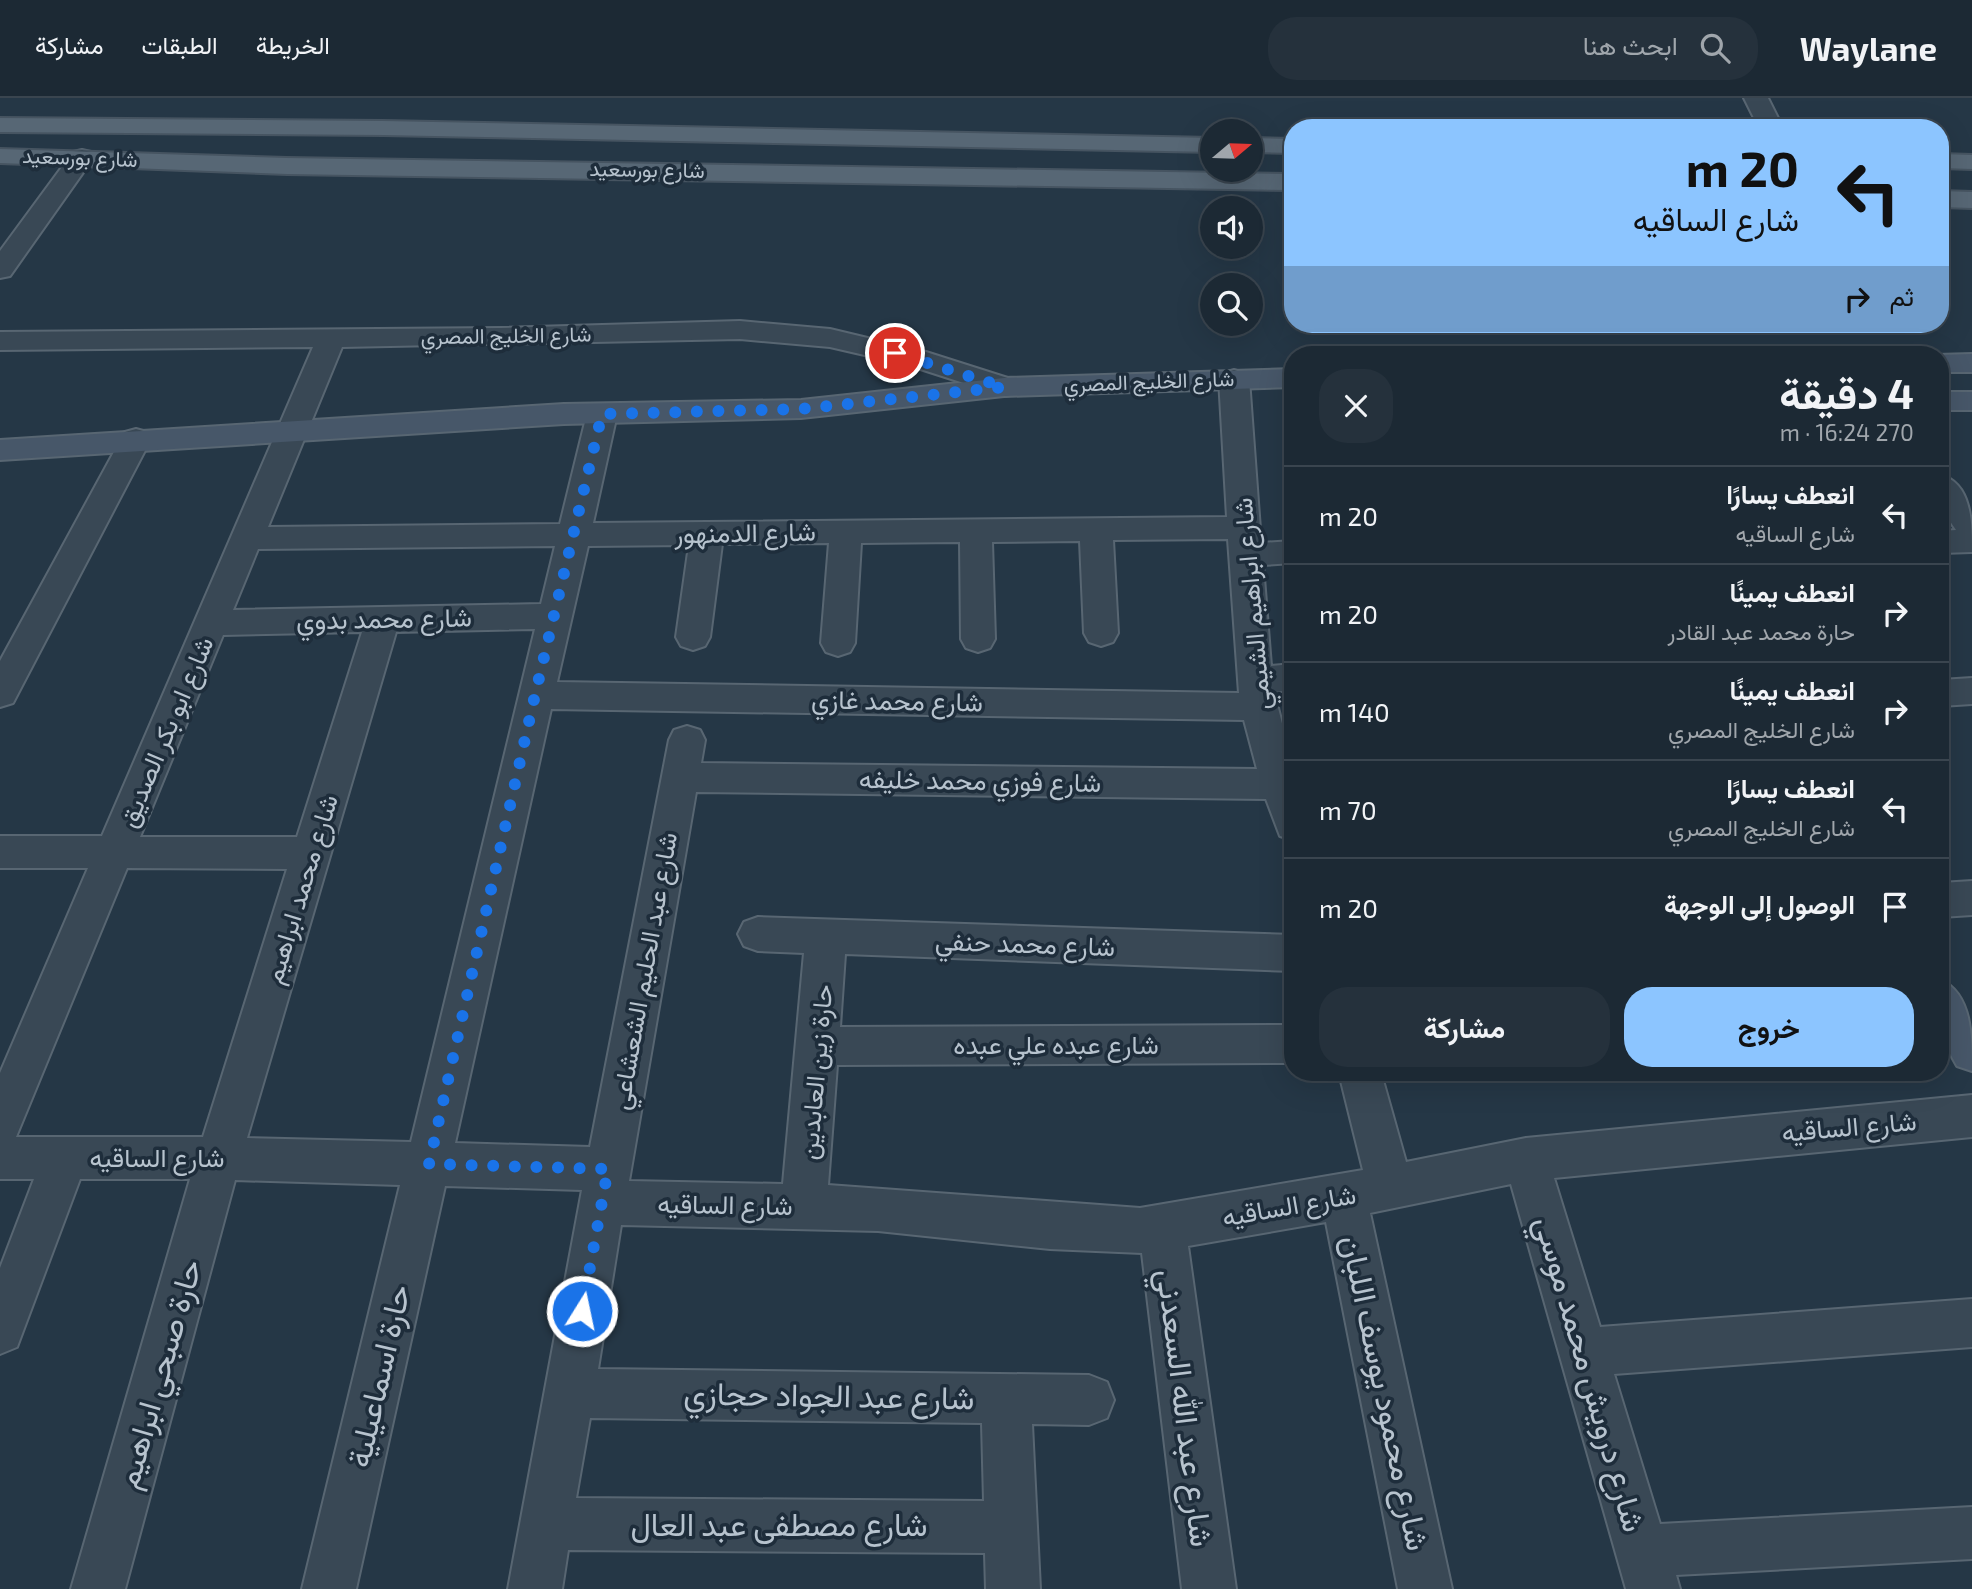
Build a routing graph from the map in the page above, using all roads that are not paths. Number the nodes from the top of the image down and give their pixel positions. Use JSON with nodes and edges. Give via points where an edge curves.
{"nodes":[{"id":1,"x":1756,"y":98,"type":"edge"},
{"id":2,"x":1766,"y":119,"type":"edge"},
{"id":3,"x":0,"y":125,"type":"edge"},
{"id":4,"x":292,"y":127,"type":"junction"},
{"id":5,"x":383,"y":128,"type":"junction"},
{"id":6,"x":1200,"y":145,"type":"edge"},
{"id":7,"x":1264,"y":145,"type":"edge"},
{"id":8,"x":1284,"y":146,"type":"edge"},
{"id":9,"x":0,"y":156,"type":"edge"},
{"id":10,"x":82,"y":158,"type":"junction"},
{"id":11,"x":1949,"y":161,"type":"edge"},
{"id":12,"x":1972,"y":162,"type":"edge"},
{"id":13,"x":287,"y":166,"type":"junction"},
{"id":14,"x":380,"y":167,"type":"junction"},
{"id":15,"x":1284,"y":182,"type":"edge"},
{"id":16,"x":1949,"y":199,"type":"edge"},
{"id":17,"x":1972,"y":200,"type":"edge"},
{"id":18,"x":0,"y":270,"type":"edge"},
{"id":19,"x":331,"y":338,"type":"junction"},
{"id":20,"x":0,"y":341,"type":"edge"},
{"id":21,"x":1949,"y":363,"type":"edge"},
{"id":22,"x":1972,"y":363,"type":"edge"},
{"id":23,"x":1284,"y":378,"type":"edge"},
{"id":24,"x":1234,"y":379,"type":"junction"},
{"id":25,"x":1004,"y":387,"type":"junction"},
{"id":26,"x":1949,"y":401,"type":"edge"},
{"id":27,"x":1972,"y":401,"type":"edge"},
{"id":28,"x":602,"y":414,"type":"junction"},
{"id":29,"x":291,"y":433,"type":"junction"},
{"id":30,"x":136,"y":439,"type":"junction"},
{"id":31,"x":0,"y":450,"type":"edge"},
{"id":32,"x":1949,"y":496,"type":"edge"},
{"id":33,"x":1096,"y":529,"type":"junction"},
{"id":34,"x":1972,"y":529,"type":"edge"},
{"id":35,"x":976,"y":531,"type":"junction"},
{"id":36,"x":846,"y":532,"type":"junction"},
{"id":37,"x":707,"y":533,"type":"junction"},
{"id":38,"x":574,"y":535,"type":"junction"},
{"id":39,"x":247,"y":538,"type":"junction"},
{"id":40,"x":1245,"y":541,"type":"junction"},
{"id":41,"x":1972,"y":541,"type":"edge"},
{"id":42,"x":1949,"y":542,"type":"edge"},
{"id":43,"x":1284,"y":550,"type":"edge"},
{"id":44,"x":555,"y":616,"type":"junction"},
{"id":45,"x":383,"y":619,"type":"junction"},
{"id":46,"x":212,"y":622,"type":"junction"},
{"id":47,"x":1101,"y":633,"type":"dead end"},
{"id":48,"x":693,"y":637,"type":"dead end"},
{"id":49,"x":978,"y":639,"type":"dead end"},
{"id":50,"x":838,"y":643,"type":"dead end"},
{"id":51,"x":4,"y":680,"type":"edge"},
{"id":52,"x":1284,"y":681,"type":"edge"},
{"id":53,"x":1972,"y":691,"type":"edge"},
{"id":54,"x":1949,"y":692,"type":"edge"},
{"id":55,"x":1257,"y":693,"type":"junction"},
{"id":56,"x":535,"y":695,"type":"junction"},
{"id":57,"x":683,"y":759,"type":"joint"},
{"id":58,"x":1284,"y":792,"type":"edge"},
{"id":59,"x":1284,"y":804,"type":"edge"},
{"id":60,"x":0,"y":852,"type":"edge"},
{"id":61,"x":115,"y":852,"type":"junction"},
{"id":62,"x":311,"y":853,"type":"junction"},
{"id":63,"x":1972,"y":898,"type":"edge"},
{"id":64,"x":1949,"y":899,"type":"edge"},
{"id":65,"x":758,"y":934,"type":"dead end"},
{"id":66,"x":826,"y":937,"type":"junction"},
{"id":67,"x":1284,"y":953,"type":"edge"},
{"id":68,"x":1949,"y":1012,"type":"edge"},
{"id":69,"x":1284,"y":1044,"type":"edge"},
{"id":70,"x":819,"y":1046,"type":"junction"},
{"id":71,"x":1972,"y":1052,"type":"edge"},
{"id":72,"x":1360,"y":1081,"type":"edge"},
{"id":73,"x":1972,"y":1115,"type":"edge"},
{"id":74,"x":0,"y":1124,"type":"edge"},
{"id":75,"x":0,"y":1158,"type":"edge"},
{"id":76,"x":65,"y":1158,"type":"junction"},
{"id":77,"x":219,"y":1158,"type":"junction"},
{"id":78,"x":1526,"y":1159,"type":"junction"},
{"id":79,"x":429,"y":1164,"type":"junction"},
{"id":80,"x":605,"y":1185,"type":"junction"},
{"id":81,"x":1367,"y":1192,"type":"junction"},
{"id":82,"x":804,"y":1207,"type":"junction"},
{"id":83,"x":1162,"y":1227,"type":"junction"},
{"id":84,"x":1972,"y":1323,"type":"edge"},
{"id":85,"x":0,"y":1330,"type":"edge"},
{"id":86,"x":1584,"y":1352,"type":"junction"},
{"id":87,"x":568,"y":1393,"type":"junction"},
{"id":88,"x":1006,"y":1398,"type":"junction"},
{"id":89,"x":1089,"y":1400,"type":"dead end"},
{"id":90,"x":547,"y":1524,"type":"junction"},
{"id":91,"x":1011,"y":1527,"type":"junction"},
{"id":92,"x":1972,"y":1533,"type":"edge"},
{"id":93,"x":1647,"y":1570,"type":"edge"},
{"id":94,"x":98,"y":1589,"type":"edge"},
{"id":95,"x":328,"y":1589,"type":"edge"},
{"id":96,"x":536,"y":1589,"type":"edge"},
{"id":97,"x":1013,"y":1589,"type":"edge"},
{"id":98,"x":1209,"y":1589,"type":"edge"},
{"id":99,"x":1425,"y":1589,"type":"edge"}],
"edges":[{"from":1,"to":2,"type":"street"},
{"from":3,"to":4,"type":"main road","name":"شارع بورسعيد"},
{"from":4,"to":5,"type":"main road","name":"شارع بورسعيد"},
{"from":4,"to":13,"type":"main road","via":[[300,149]]},
{"from":5,"to":6,"type":"main road","name":"شارع بورسعيد"},
{"from":5,"to":14,"type":"main road","via":[[372,152]]},
{"from":7,"to":8,"type":"main road"},
{"from":9,"to":10,"type":"main road","name":"شارع بورسعيد"},
{"from":10,"to":13,"type":"main road","name":"شارع بورسعيد"},
{"from":10,"to":18,"type":"street"},
{"from":11,"to":12,"type":"main road"},
{"from":13,"to":14,"type":"main road","name":"شارع بورسعيد"},
{"from":14,"to":15,"type":"main road","name":"شارع بورسعيد"},
{"from":16,"to":17,"type":"main road"},
{"from":19,"to":20,"type":"street","name":"شارع الخليج المصري"},
{"from":19,"to":25,"type":"street","name":"شارع الخليج المصري","via":[[740,330],[830,338],[916,358]]},
{"from":19,"to":29,"type":"street","name":"شارع ابو بكر الصديق"},
{"from":21,"to":22,"type":"street"},
{"from":23,"to":24,"type":"street","name":"شارع الخليج المصري"},
{"from":24,"to":25,"type":"street","name":"شارع الخليج المصري"},
{"from":24,"to":40,"type":"street","name":"شارع ابراهيم الشيمي"},
{"from":25,"to":28,"type":"street","name":"شارع الخليج المصري","via":[[801,409]]},
{"from":26,"to":27,"type":"street"},
{"from":28,"to":29,"type":"street","name":"شارع الخليج المصري"},
{"from":28,"to":38,"type":"street","name":"حارة اسماعيلية"},
{"from":29,"to":30,"type":"street","name":"شارع الخليج المصري"},
{"from":29,"to":39,"type":"street","name":"شارع ابو بكر الصديق"},
{"from":30,"to":31,"type":"street","name":"شارع الخليج المصري"},
{"from":30,"to":51,"type":"street"},
{"from":32,"to":34,"type":"street"},
{"from":33,"to":35,"type":"street","name":"شارع الدمنهور"},
{"from":33,"to":40,"type":"street","name":"شارع الدمنهور"},
{"from":33,"to":47,"type":"street"},
{"from":35,"to":36,"type":"street","name":"شارع الدمنهور"},
{"from":35,"to":49,"type":"street"},
{"from":36,"to":37,"type":"street","name":"شارع الدمنهور"},
{"from":36,"to":50,"type":"street"},
{"from":37,"to":38,"type":"street","name":"شارع الدمنهور"},
{"from":37,"to":48,"type":"street"},
{"from":38,"to":39,"type":"street","name":"شارع الدمنهور"},
{"from":38,"to":44,"type":"street","name":"حارة اسماعيلية"},
{"from":39,"to":46,"type":"street","name":"شارع ابو بكر الصديق"},
{"from":40,"to":43,"type":"street","name":"شارع الدمنهور"},
{"from":40,"to":55,"type":"street","name":"شارع ابراهيم الشيمي"},
{"from":41,"to":42,"type":"street"},
{"from":44,"to":45,"type":"street","name":"شارع محمد بدوي"},
{"from":44,"to":56,"type":"street","name":"حارة اسماعيلية"},
{"from":45,"to":46,"type":"street","name":"شارع محمد بدوي"},
{"from":45,"to":62,"type":"street","name":"شارع محمد ابراهيم"},
{"from":46,"to":61,"type":"street","name":"شارع ابو بكر الصديق"},
{"from":52,"to":55,"type":"street","name":"شارع محمد غازي"},
{"from":53,"to":54,"type":"street"},
{"from":55,"to":56,"type":"street","name":"شارع محمد غازي"},
{"from":55,"to":58,"type":"street","name":"شارع ابراهيم الشيمي"},
{"from":56,"to":79,"type":"street","name":"حارة اسماعيلية"},
{"from":57,"to":59,"type":"street","name":"شارع فوزي محمد خليفه"},
{"from":57,"to":80,"type":"street","name":"شارع عبد الحليم الشعشاعي"},
{"from":60,"to":61,"type":"street"},
{"from":61,"to":62,"type":"street"},
{"from":61,"to":74,"type":"street","name":"شارع ابو بكر الصديق"},
{"from":62,"to":77,"type":"street","name":"شارع محمد ابراهيم"},
{"from":63,"to":64,"type":"street"},
{"from":65,"to":66,"type":"street","name":"شارع محمد حنفي"},
{"from":66,"to":67,"type":"street","name":"شارع محمد حنفي"},
{"from":66,"to":70,"type":"street","name":"حارة زين العابدين"},
{"from":68,"to":71,"type":"street"},
{"from":69,"to":70,"type":"street","name":"شارع عبده علي عبده"},
{"from":70,"to":82,"type":"street","name":"حارة زين العابدين"},
{"from":72,"to":81,"type":"street"},
{"from":73,"to":78,"type":"street","name":"شارع الساقيه"},
{"from":75,"to":76,"type":"street","name":"شارع الساقيه"},
{"from":76,"to":77,"type":"street","name":"شارع الساقيه"},
{"from":76,"to":85,"type":"street"},
{"from":77,"to":79,"type":"street","name":"شارع الساقيه"},
{"from":77,"to":94,"type":"street","name":"حارة صبحي ابراهيم"},
{"from":78,"to":81,"type":"street","name":"شارع الساقيه"},
{"from":78,"to":86,"type":"street","name":"شارع درويش محمد موسي"},
{"from":79,"to":80,"type":"street","name":"شارع الساقيه"},
{"from":79,"to":95,"type":"street","name":"حارة اسماعيلية"},
{"from":80,"to":82,"type":"street","name":"شارع الساقيه"},
{"from":80,"to":87,"type":"street","name":"شارع عبد الحليم الشعشاعي"},
{"from":81,"to":83,"type":"street","name":"شارع الساقيه"},
{"from":81,"to":99,"type":"street","name":"شارع محمود يوسف اللبان"},
{"from":82,"to":83,"type":"street","name":"شارع الساقيه","via":[[878,1209],[1050,1226],[1140,1231]]},
{"from":83,"to":98,"type":"street","name":"شارع عبد الله السعدني"},
{"from":84,"to":86,"type":"street"},
{"from":86,"to":93,"type":"street","name":"شارع درويش محمد موسي"},
{"from":87,"to":88,"type":"street","name":"شارع عبد الجواد حجازي"},
{"from":87,"to":90,"type":"street","name":"شارع عبد الحليم الشعشاعي"},
{"from":88,"to":89,"type":"street","name":"شارع عبد الجواد حجازي"},
{"from":88,"to":91,"type":"street"},
{"from":90,"to":91,"type":"street","name":"شارع مصطفى عبد العال"},
{"from":90,"to":96,"type":"street","name":"شارع عبد الحليم الشعشاعي"},
{"from":91,"to":97,"type":"street"},
{"from":92,"to":93,"type":"street"}]}
